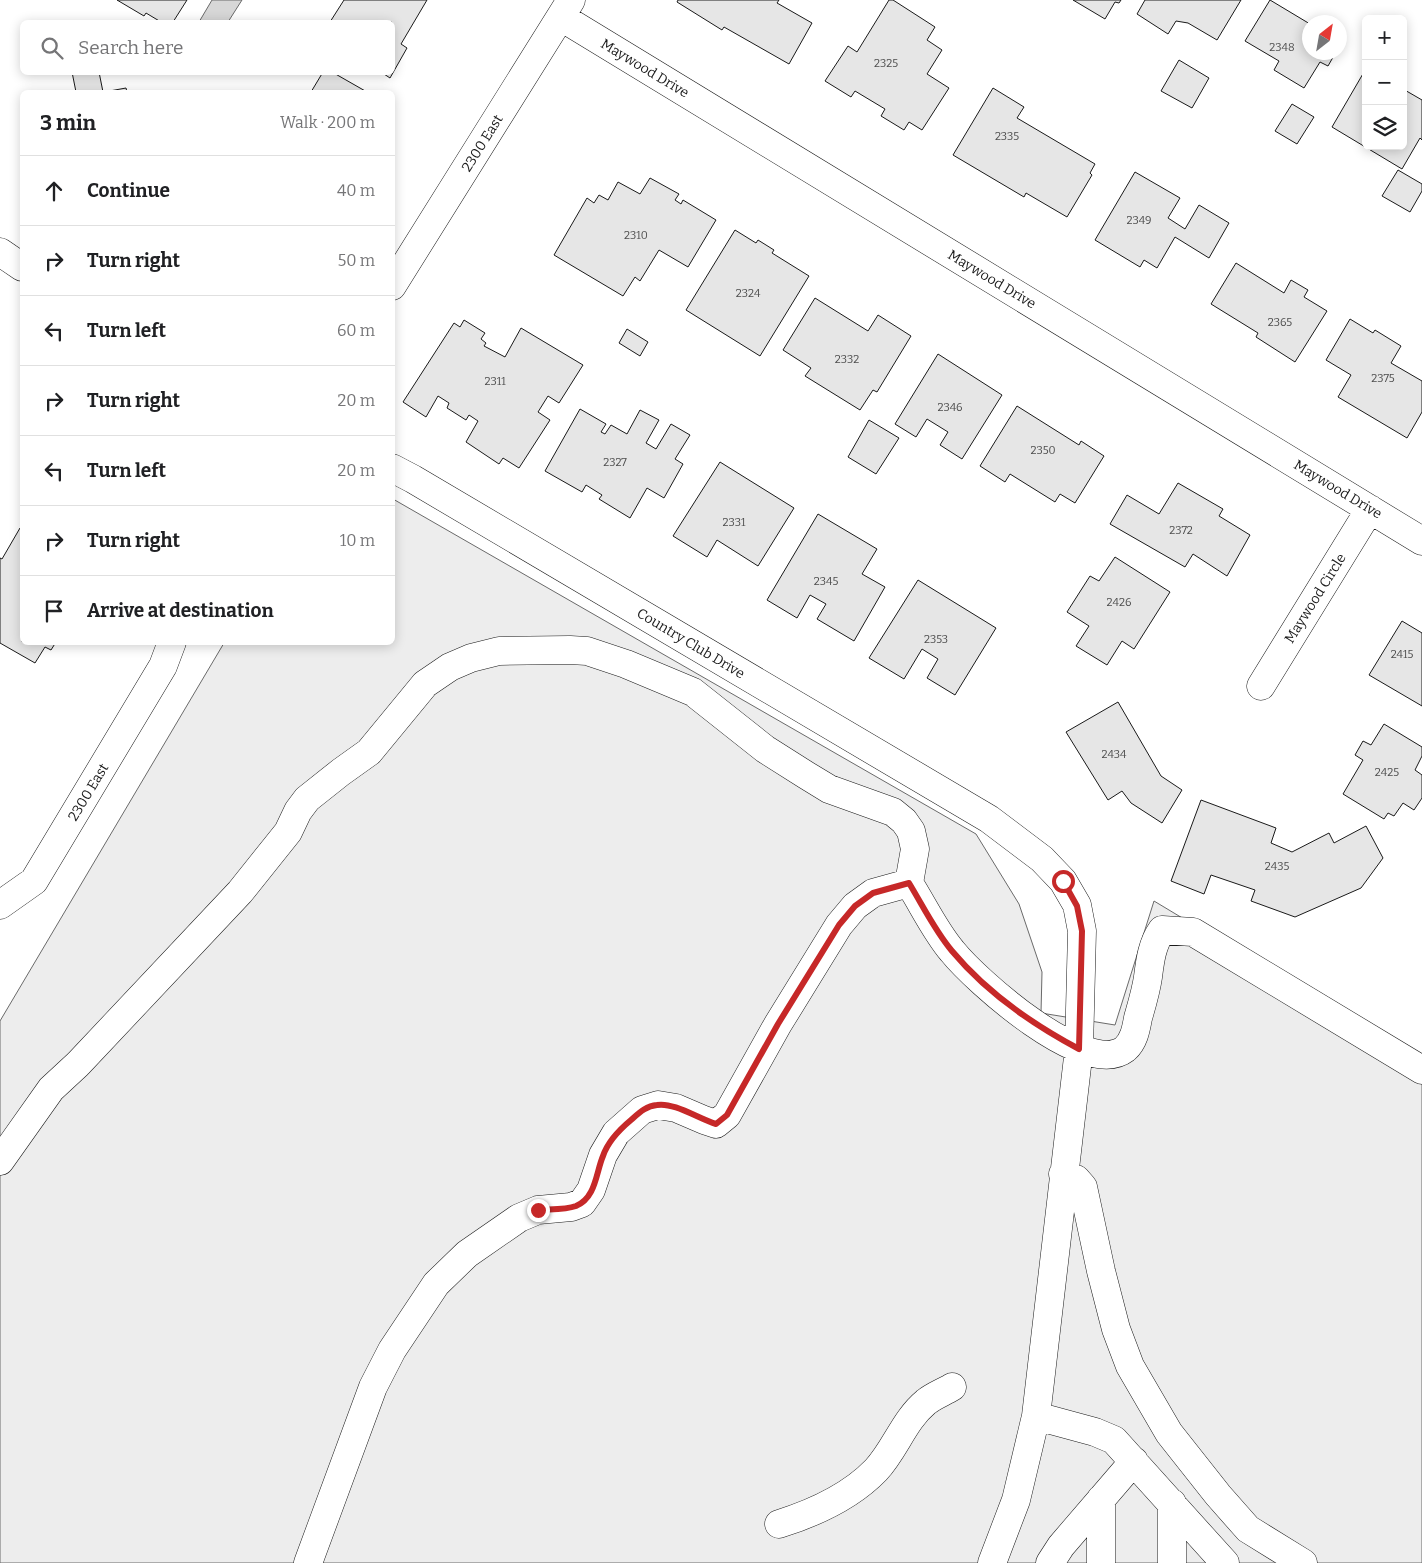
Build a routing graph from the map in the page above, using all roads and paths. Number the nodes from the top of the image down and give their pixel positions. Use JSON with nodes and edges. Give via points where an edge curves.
{"nodes":[{"id":1,"x":566,"y":8,"type":"edge"},
{"id":2,"x":0,"y":252,"type":"edge"},
{"id":3,"x":20,"y":266,"type":"edge"},
{"id":4,"x":395,"y":281,"type":"edge"},
{"id":5,"x":395,"y":470,"type":"edge"},
{"id":6,"x":1370,"y":509,"type":"junction"},
{"id":7,"x":1422,"y":541,"type":"edge"},
{"id":8,"x":184,"y":645,"type":"edge"},
{"id":9,"x":168,"y":654,"type":"edge"},
{"id":10,"x":1260,"y":686,"type":"dead end"},
{"id":11,"x":909,"y":883,"type":"junction"},
{"id":12,"x":0,"y":905,"type":"edge"},
{"id":13,"x":1079,"y":1049,"type":"junction"},
{"id":14,"x":1422,"y":1070,"type":"edge"},
{"id":15,"x":0,"y":1161,"type":"edge"},
{"id":16,"x":1063,"y":1174,"type":"junction"},
{"id":17,"x":952,"y":1387,"type":"dead end"},
{"id":18,"x":1036,"y":1416,"type":"junction"},
{"id":19,"x":1134,"y":1461,"type":"junction"},
{"id":20,"x":1101,"y":1499,"type":"junction"},
{"id":21,"x":1172,"y":1503,"type":"junction"},
{"id":22,"x":779,"y":1524,"type":"dead end"},
{"id":23,"x":308,"y":1563,"type":"edge"},
{"id":24,"x":992,"y":1563,"type":"edge"},
{"id":25,"x":1050,"y":1563,"type":"edge"},
{"id":26,"x":1101,"y":1563,"type":"edge"},
{"id":27,"x":1172,"y":1563,"type":"edge"},
{"id":28,"x":1225,"y":1563,"type":"edge"},
{"id":29,"x":1303,"y":1563,"type":"edge"}],
"edges":[{"from":1,"to":4,"type":"street","name":"2300 East"},
{"from":1,"to":6,"type":"street","name":"Maywood Drive"},
{"from":2,"to":3,"type":"street"},
{"from":5,"to":13,"type":"street","name":"Country Club Drive","via":[[989,819],[1042,859],[1063,881],[1077,906],[1082,931]]},
{"from":6,"to":7,"type":"street","name":"Maywood Drive"},
{"from":6,"to":10,"type":"street","name":"Maywood Circle"},
{"from":8,"to":9,"type":"street","name":"2300 East"},
{"from":9,"to":12,"type":"street","name":"2300 East","via":[[34,881]]},
{"from":11,"to":13,"type":"street","via":[[952,951],[990,989],[1016,1011]]},
{"from":11,"to":15,"type":"street","via":[[915,849],[911,831],[904,821],[893,812],[829,788],[806,775],[765,749],[693,692],[587,651],[499,651],[471,658],[425,684],[368,752],[307,799],[288,832],[240,892],[51,1089]]},
{"from":11,"to":23,"type":"street","via":[[873,893],[855,906],[839,925],[727,1115],[716,1124],[658,1104],[642,1110],[616,1133],[603,1155],[596,1182],[582,1203],[538,1210],[519,1218],[467,1254],[436,1284],[392,1350],[373,1388]]},
{"from":13,"to":14,"type":"street","via":[[1103,1056],[1125,1049],[1134,1036],[1157,936],[1162,930],[1169,929],[1193,932]]},
{"from":13,"to":16,"type":"street","name":"Country Club Drive"},
{"from":16,"to":18,"type":"street","name":"Country Club Drive"},
{"from":16,"to":29,"type":"street","via":[[1076,1179],[1083,1187],[1116,1329],[1130,1366],[1169,1433],[1248,1529]]},
{"from":17,"to":22,"type":"street","via":[[926,1401],[876,1469],[859,1486],[831,1504]]},
{"from":18,"to":19,"type":"street","via":[[1114,1440]]},
{"from":18,"to":24,"type":"street","name":"Country Club Drive","via":[[1016,1500]]},
{"from":19,"to":20,"type":"street"},
{"from":19,"to":21,"type":"street"},
{"from":20,"to":25,"type":"street"},
{"from":20,"to":26,"type":"street"},
{"from":21,"to":27,"type":"street"},
{"from":21,"to":28,"type":"street"}]}
